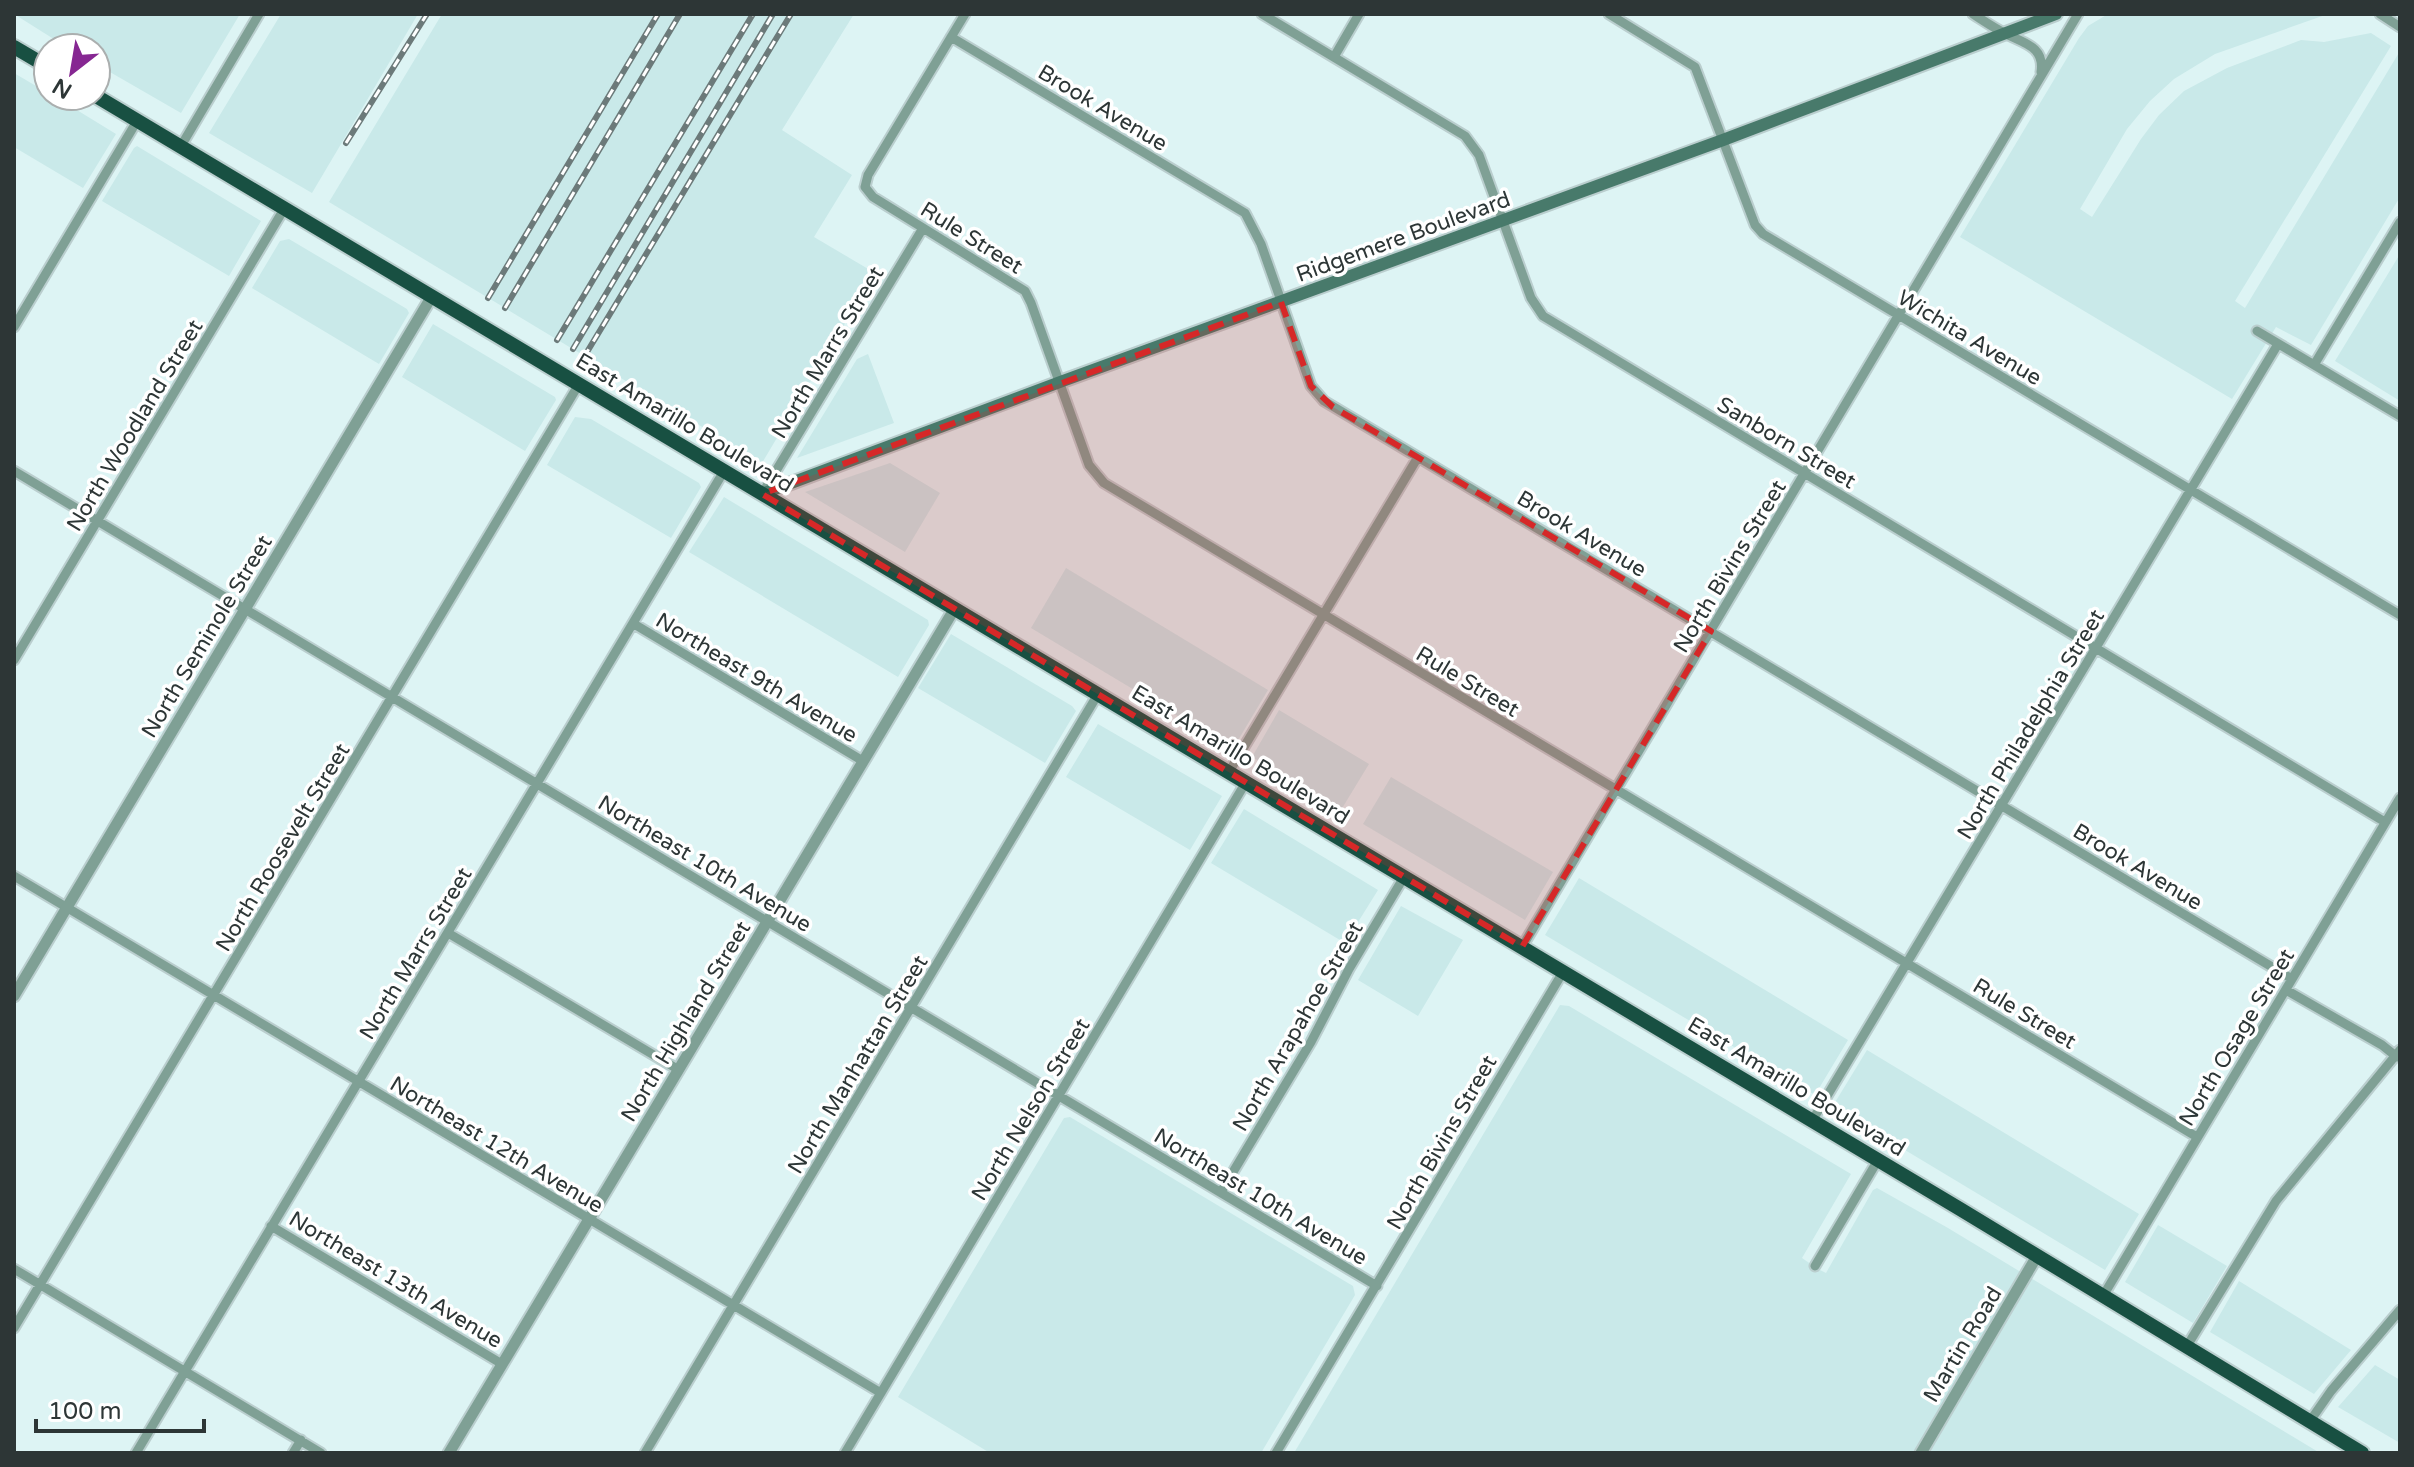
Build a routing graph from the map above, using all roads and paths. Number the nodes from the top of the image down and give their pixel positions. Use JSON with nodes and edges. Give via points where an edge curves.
{"nodes":[{"id":1,"x":259,"y":14,"type":"edge"},
{"id":2,"x":965,"y":14,"type":"edge"},
{"id":3,"x":1262,"y":14,"type":"edge"},
{"id":4,"x":1359,"y":14,"type":"edge"},
{"id":5,"x":1609,"y":14,"type":"edge"},
{"id":6,"x":1973,"y":14,"type":"edge"},
{"id":7,"x":2056,"y":14,"type":"edge"},
{"id":8,"x":2078,"y":14,"type":"edge"},
{"id":9,"x":2380,"y":14,"type":"edge"},
{"id":10,"x":2400,"y":27,"type":"edge"},
{"id":11,"x":2006,"y":34,"type":"junction"},
{"id":12,"x":951,"y":37,"type":"junction"},
{"id":13,"x":14,"y":47,"type":"edge"},
{"id":14,"x":1334,"y":57,"type":"junction"},
{"id":15,"x":32,"y":58,"type":"edge"},
{"id":16,"x":2039,"y":79,"type":"junction"},
{"id":17,"x":112,"y":106,"type":"edge"},
{"id":18,"x":137,"y":121,"type":"junction"},
{"id":19,"x":1723,"y":140,"type":"junction"},
{"id":20,"x":181,"y":146,"type":"junction"},
{"id":21,"x":284,"y":209,"type":"junction"},
{"id":22,"x":1502,"y":221,"type":"junction"},
{"id":23,"x":2400,"y":222,"type":"edge"},
{"id":24,"x":923,"y":228,"type":"junction"},
{"id":25,"x":432,"y":296,"type":"junction"},
{"id":26,"x":1281,"y":302,"type":"junction"},
{"id":27,"x":1900,"y":315,"type":"junction"},
{"id":28,"x":14,"y":327,"type":"edge"},
{"id":29,"x":2257,"y":331,"type":"dead end"},
{"id":30,"x":2278,"y":344,"type":"junction"},
{"id":31,"x":2314,"y":365,"type":"junction"},
{"id":32,"x":1060,"y":382,"type":"junction"},
{"id":33,"x":579,"y":384,"type":"junction"},
{"id":34,"x":2400,"y":416,"type":"edge"},
{"id":35,"x":1418,"y":457,"type":"junction"},
{"id":36,"x":14,"y":471,"type":"edge"},
{"id":37,"x":724,"y":471,"type":"junction"},
{"id":38,"x":1804,"y":473,"type":"junction"},
{"id":39,"x":2191,"y":491,"type":"junction"},
{"id":40,"x":762,"y":494,"type":"junction"},
{"id":41,"x":97,"y":521,"type":"junction"},
{"id":42,"x":955,"y":608,"type":"junction"},
{"id":43,"x":245,"y":609,"type":"junction"},
{"id":44,"x":1324,"y":615,"type":"junction"},
{"id":45,"x":2400,"y":615,"type":"edge"},
{"id":46,"x":634,"y":624,"type":"junction"},
{"id":47,"x":1711,"y":631,"type":"junction"},
{"id":48,"x":2096,"y":649,"type":"junction"},
{"id":49,"x":14,"y":660,"type":"edge"},
{"id":50,"x":1098,"y":694,"type":"junction"},
{"id":51,"x":393,"y":697,"type":"junction"},
{"id":52,"x":863,"y":761,"type":"junction"},
{"id":53,"x":1229,"y":772,"type":"junction"},
{"id":54,"x":1246,"y":782,"type":"junction"},
{"id":55,"x":537,"y":784,"type":"junction"},
{"id":56,"x":1615,"y":790,"type":"junction"},
{"id":57,"x":2400,"y":798,"type":"edge"},
{"id":58,"x":2002,"y":806,"type":"junction"},
{"id":59,"x":2385,"y":822,"type":"junction"},
{"id":60,"x":14,"y":876,"type":"edge"},
{"id":61,"x":1404,"y":877,"type":"junction"},
{"id":62,"x":67,"y":907,"type":"junction"},
{"id":63,"x":768,"y":922,"type":"junction"},
{"id":64,"x":448,"y":933,"type":"junction"},
{"id":65,"x":1522,"y":947,"type":"junction"},
{"id":66,"x":1908,"y":964,"type":"junction"},
{"id":67,"x":1563,"y":972,"type":"junction"},
{"id":68,"x":2292,"y":979,"type":"junction"},
{"id":69,"x":2286,"y":990,"type":"junction"},
{"id":70,"x":214,"y":995,"type":"junction"},
{"id":71,"x":14,"y":996,"type":"edge"},
{"id":72,"x":912,"y":1007,"type":"junction"},
{"id":73,"x":2399,"y":1055,"type":"edge"},
{"id":74,"x":679,"y":1070,"type":"junction"},
{"id":75,"x":358,"y":1082,"type":"junction"},
{"id":76,"x":1059,"y":1095,"type":"junction"},
{"id":77,"x":1812,"y":1121,"type":"junction"},
{"id":78,"x":2197,"y":1137,"type":"junction"},
{"id":79,"x":1878,"y":1160,"type":"junction"},
{"id":80,"x":1221,"y":1192,"type":"junction"},
{"id":81,"x":588,"y":1220,"type":"junction"},
{"id":82,"x":271,"y":1226,"type":"junction"},
{"id":83,"x":2037,"y":1256,"type":"junction"},
{"id":84,"x":1815,"y":1266,"type":"dead end"},
{"id":85,"x":14,"y":1269,"type":"edge"},
{"id":86,"x":40,"y":1285,"type":"junction"},
{"id":87,"x":1377,"y":1286,"type":"junction"},
{"id":88,"x":2103,"y":1296,"type":"junction"},
{"id":89,"x":733,"y":1306,"type":"junction"},
{"id":90,"x":2400,"y":1310,"type":"edge"},
{"id":91,"x":14,"y":1328,"type":"edge"},
{"id":92,"x":2187,"y":1346,"type":"junction"},
{"id":93,"x":502,"y":1364,"type":"junction"},
{"id":94,"x":184,"y":1372,"type":"junction"},
{"id":95,"x":881,"y":1393,"type":"junction"},
{"id":96,"x":2310,"y":1421,"type":"junction"},
{"id":97,"x":301,"y":1440,"type":"junction"},
{"id":98,"x":136,"y":1453,"type":"edge"},
{"id":99,"x":293,"y":1453,"type":"edge"},
{"id":100,"x":321,"y":1453,"type":"edge"},
{"id":101,"x":449,"y":1453,"type":"edge"},
{"id":102,"x":645,"y":1453,"type":"edge"},
{"id":103,"x":845,"y":1453,"type":"edge"},
{"id":104,"x":1276,"y":1453,"type":"edge"},
{"id":105,"x":1921,"y":1453,"type":"edge"},
{"id":106,"x":2362,"y":1453,"type":"edge"}],
"edges":[{"from":1,"to":20,"type":"street"},
{"from":2,"to":12,"type":"street"},
{"from":3,"to":14,"type":"street","name":"Sanborn Street"},
{"from":4,"to":14,"type":"street"},
{"from":5,"to":19,"type":"street","name":"Wichita Avenue","via":[[1695,67]]},
{"from":6,"to":11,"type":"street"},
{"from":7,"to":11,"type":"main road","name":"Ridgemere Boulevard"},
{"from":8,"to":16,"type":"street","name":"North Bivins Street"},
{"from":9,"to":10,"type":"street"},
{"from":11,"to":16,"type":"street","via":[[2037,50]]},
{"from":11,"to":19,"type":"main road","name":"Ridgemere Boulevard"},
{"from":12,"to":24,"type":"street","name":"Rule Street","via":[[865,180],[867,192]]},
{"from":12,"to":26,"type":"street","name":"Brook Avenue","via":[[1245,213]]},
{"from":13,"to":15,"type":"highway"},
{"from":14,"to":22,"type":"street","name":"Sanborn Street","via":[[1465,136],[1479,155]]},
{"from":16,"to":27,"type":"street","name":"North Bivins Street"},
{"from":17,"to":18,"type":"highway","name":"East Amarillo Boulevard"},
{"from":18,"to":20,"type":"highway","name":"East Amarillo Boulevard"},
{"from":18,"to":28,"type":"street"},
{"from":19,"to":22,"type":"main road","name":"Ridgemere Boulevard"},
{"from":19,"to":27,"type":"street","name":"Wichita Avenue","via":[[1758,230]]},
{"from":20,"to":21,"type":"highway","name":"East Amarillo Boulevard"},
{"from":21,"to":25,"type":"highway","name":"East Amarillo Boulevard"},
{"from":21,"to":41,"type":"street","name":"North Woodland Street"},
{"from":22,"to":26,"type":"main road","name":"Ridgemere Boulevard"},
{"from":22,"to":38,"type":"street","name":"Sanborn Street","via":[[1543,316]]},
{"from":23,"to":31,"type":"street"},
{"from":24,"to":32,"type":"street","name":"Rule Street","via":[[1025,291]]},
{"from":24,"to":40,"type":"street","name":"North Marrs Street"},
{"from":25,"to":33,"type":"highway","name":"East Amarillo Boulevard"},
{"from":25,"to":43,"type":"street","name":"North Seminole Street"},
{"from":26,"to":32,"type":"main road","name":"Ridgemere Boulevard"},
{"from":26,"to":35,"type":"street","name":"Brook Avenue","via":[[1315,392]]},
{"from":27,"to":38,"type":"street","name":"North Bivins Street"},
{"from":27,"to":39,"type":"street","name":"Wichita Avenue"},
{"from":29,"to":30,"type":"street"},
{"from":30,"to":31,"type":"street"},
{"from":30,"to":39,"type":"street","name":"North Philadelphia Street"},
{"from":31,"to":34,"type":"street"},
{"from":32,"to":40,"type":"main road","name":"Ridgemere Boulevard"},
{"from":32,"to":44,"type":"street","name":"Rule Street","via":[[1089,465],[1104,483]]},
{"from":33,"to":37,"type":"highway","name":"East Amarillo Boulevard"},
{"from":33,"to":51,"type":"street","name":"North Roosevelt Street"},
{"from":35,"to":44,"type":"street"},
{"from":35,"to":47,"type":"street","name":"Brook Avenue"},
{"from":36,"to":41,"type":"street","name":"Northeast 10th Avenue"},
{"from":37,"to":40,"type":"highway","name":"East Amarillo Boulevard"},
{"from":37,"to":46,"type":"street","name":"North Marrs Street"},
{"from":38,"to":47,"type":"street","name":"North Bivins Street"},
{"from":38,"to":48,"type":"street","name":"Sanborn Street"},
{"from":39,"to":45,"type":"street","name":"Wichita Avenue"},
{"from":39,"to":48,"type":"street","name":"North Philadelphia Street"},
{"from":40,"to":42,"type":"highway","name":"East Amarillo Boulevard"},
{"from":41,"to":43,"type":"street","name":"Northeast 10th Avenue"},
{"from":41,"to":49,"type":"street","name":"North Woodland Street"},
{"from":42,"to":50,"type":"highway","name":"East Amarillo Boulevard"},
{"from":42,"to":52,"type":"street","name":"North Highland Street"},
{"from":43,"to":51,"type":"street","name":"Northeast 10th Avenue"},
{"from":43,"to":62,"type":"street","name":"North Seminole Street"},
{"from":44,"to":53,"type":"street"},
{"from":44,"to":56,"type":"street","name":"Rule Street"},
{"from":46,"to":52,"type":"street","name":"Northeast 9th Avenue"},
{"from":46,"to":55,"type":"street","name":"North Marrs Street"},
{"from":47,"to":56,"type":"street","name":"North Bivins Street"},
{"from":47,"to":58,"type":"street","name":"Brook Avenue"},
{"from":48,"to":58,"type":"street","name":"North Philadelphia Street"},
{"from":48,"to":59,"type":"street","name":"Sanborn Street"},
{"from":50,"to":53,"type":"highway","name":"East Amarillo Boulevard"},
{"from":50,"to":72,"type":"street","name":"North Manhattan Street"},
{"from":51,"to":55,"type":"street","name":"Northeast 10th Avenue"},
{"from":51,"to":70,"type":"street","name":"North Roosevelt Street"},
{"from":52,"to":63,"type":"street","name":"North Highland Street"},
{"from":53,"to":54,"type":"highway","name":"East Amarillo Boulevard"},
{"from":54,"to":61,"type":"highway","name":"East Amarillo Boulevard"},
{"from":54,"to":76,"type":"street","name":"North Nelson Street"},
{"from":55,"to":63,"type":"street","name":"Northeast 10th Avenue"},
{"from":55,"to":64,"type":"street","name":"North Marrs Street"},
{"from":56,"to":65,"type":"street","name":"North Bivins Street"},
{"from":56,"to":66,"type":"street","name":"Rule Street"},
{"from":57,"to":59,"type":"street","name":"North Osage Street"},
{"from":58,"to":66,"type":"street","name":"North Philadelphia Street"},
{"from":58,"to":68,"type":"street","name":"Brook Avenue"},
{"from":59,"to":68,"type":"street","name":"North Osage Street"},
{"from":60,"to":62,"type":"street","name":"Northeast 12th Avenue"},
{"from":61,"to":65,"type":"highway","name":"East Amarillo Boulevard"},
{"from":61,"to":80,"type":"street","name":"North Arapahoe Street"},
{"from":62,"to":70,"type":"street","name":"Northeast 12th Avenue"},
{"from":62,"to":71,"type":"street","name":"North Seminole Street"},
{"from":63,"to":72,"type":"street","name":"Northeast 10th Avenue"},
{"from":63,"to":74,"type":"street","name":"North Highland Street"},
{"from":64,"to":74,"type":"street"},
{"from":64,"to":75,"type":"street","name":"North Marrs Street"},
{"from":65,"to":67,"type":"highway","name":"East Amarillo Boulevard"},
{"from":66,"to":77,"type":"street","name":"North Philadelphia Street"},
{"from":66,"to":78,"type":"street","name":"Rule Street"},
{"from":67,"to":77,"type":"highway","name":"East Amarillo Boulevard"},
{"from":67,"to":87,"type":"street","name":"North Bivins Street"},
{"from":68,"to":69,"type":"street","name":"North Osage Street"},
{"from":69,"to":73,"type":"street"},
{"from":69,"to":78,"type":"street","name":"North Osage Street"},
{"from":70,"to":75,"type":"street","name":"Northeast 12th Avenue"},
{"from":70,"to":86,"type":"street","name":"North Roosevelt Street"},
{"from":72,"to":76,"type":"street","name":"Northeast 10th Avenue"},
{"from":72,"to":89,"type":"street","name":"North Manhattan Street"},
{"from":73,"to":92,"type":"street","via":[[2276,1201]]},
{"from":74,"to":81,"type":"street","name":"North Highland Street"},
{"from":75,"to":81,"type":"street","name":"Northeast 12th Avenue"},
{"from":75,"to":82,"type":"street","name":"North Marrs Street"},
{"from":76,"to":80,"type":"street","name":"Northeast 10th Avenue"},
{"from":76,"to":95,"type":"street","name":"North Nelson Street"},
{"from":77,"to":79,"type":"highway","name":"East Amarillo Boulevard"},
{"from":78,"to":88,"type":"street","name":"North Osage Street"},
{"from":79,"to":83,"type":"highway","name":"East Amarillo Boulevard"},
{"from":79,"to":84,"type":"street"},
{"from":80,"to":87,"type":"street","name":"Northeast 10th Avenue"},
{"from":81,"to":89,"type":"street","name":"Northeast 12th Avenue"},
{"from":81,"to":93,"type":"street","name":"North Highland Street"},
{"from":82,"to":93,"type":"street","name":"Northeast 13th Avenue"},
{"from":82,"to":94,"type":"street","name":"North Marrs Street"},
{"from":83,"to":88,"type":"highway","name":"East Amarillo Boulevard"},
{"from":83,"to":105,"type":"street","name":"Martin Road"},
{"from":85,"to":86,"type":"street"},
{"from":86,"to":91,"type":"street","name":"North Roosevelt Street"},
{"from":86,"to":94,"type":"street"},
{"from":87,"to":104,"type":"street","name":"North Bivins Street"},
{"from":88,"to":92,"type":"highway","name":"East Amarillo Boulevard"},
{"from":89,"to":95,"type":"street","name":"Northeast 12th Avenue"},
{"from":89,"to":102,"type":"street","name":"North Manhattan Street"},
{"from":90,"to":96,"type":"street"},
{"from":92,"to":96,"type":"highway","name":"East Amarillo Boulevard"},
{"from":93,"to":101,"type":"street","name":"North Highland Street"},
{"from":94,"to":97,"type":"street"},
{"from":94,"to":98,"type":"street","name":"North Marrs Street"},
{"from":95,"to":103,"type":"street","name":"North Nelson Street"},
{"from":96,"to":106,"type":"highway","name":"East Amarillo Boulevard"},
{"from":97,"to":99,"type":"street"},
{"from":97,"to":100,"type":"street"}]}
